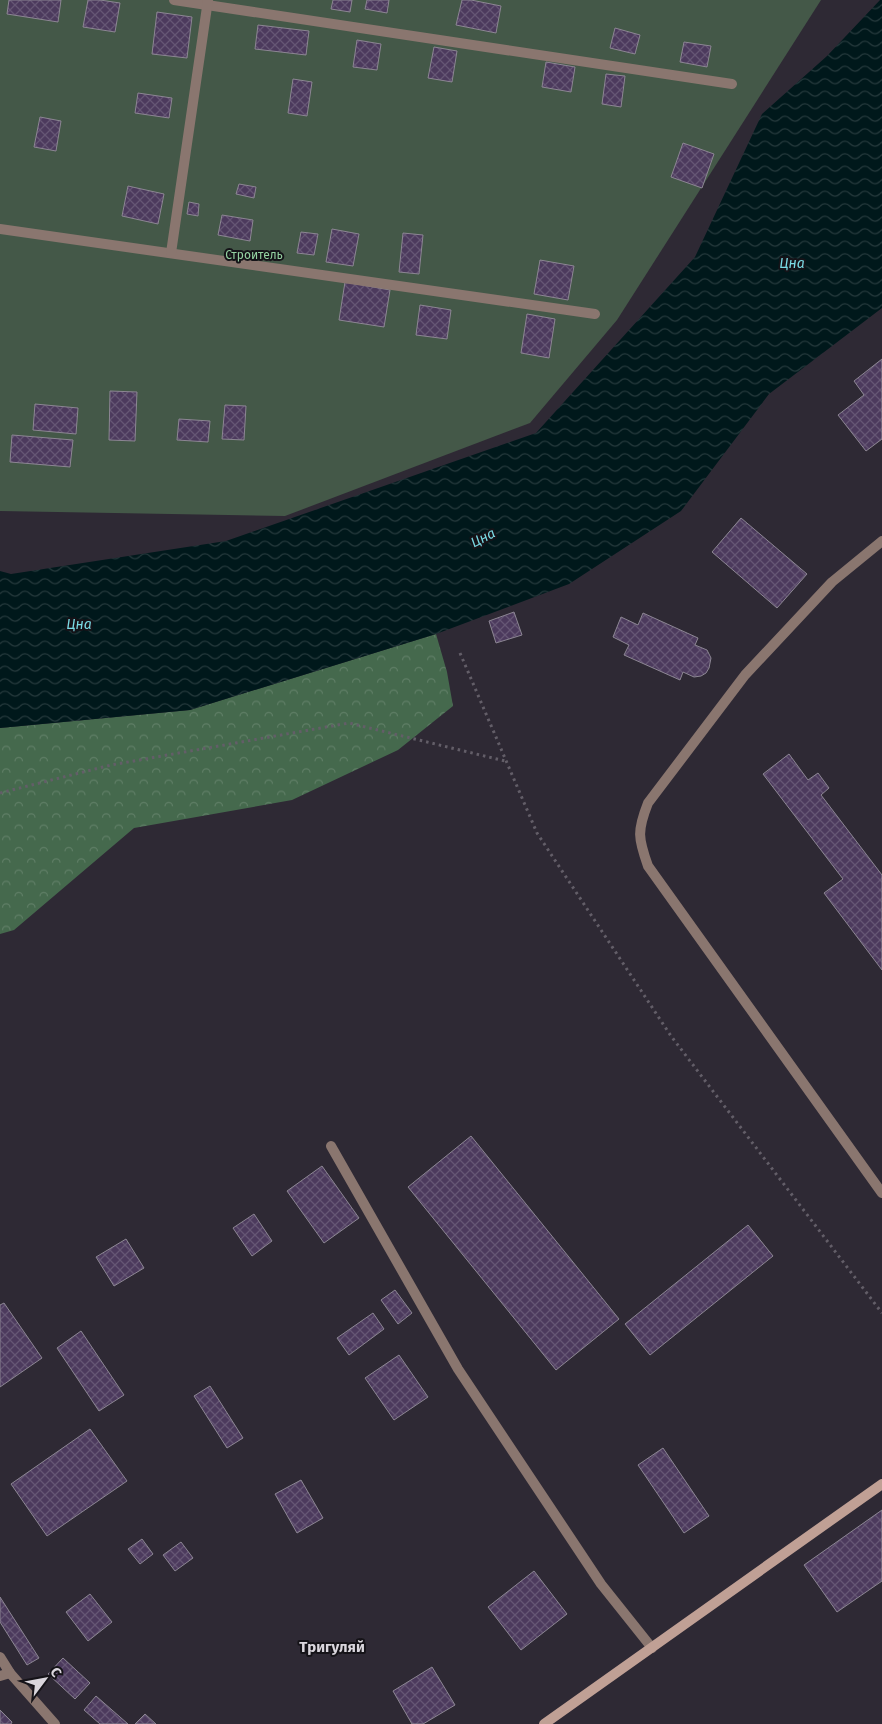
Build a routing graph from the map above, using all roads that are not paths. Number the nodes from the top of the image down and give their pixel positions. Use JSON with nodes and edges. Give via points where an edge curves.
{"nodes":[{"id":1,"x":174,"y":0,"type":"edge"},
{"id":2,"x":207,"y":2,"type":"edge"},
{"id":3,"x":732,"y":84,"type":"dead end"},
{"id":4,"x":0,"y":229,"type":"edge"},
{"id":5,"x":171,"y":253,"type":"junction"},
{"id":6,"x":595,"y":314,"type":"dead end"},
{"id":7,"x":882,"y":540,"type":"edge"},
{"id":8,"x":332,"y":1146,"type":"dead end"},
{"id":9,"x":882,"y":1193,"type":"edge"},
{"id":10,"x":882,"y":1484,"type":"edge"},
{"id":11,"x":652,"y":1648,"type":"junction"},
{"id":12,"x":0,"y":1657,"type":"edge"},
{"id":13,"x":5,"y":1674,"type":"edge"},
{"id":14,"x":55,"y":1724,"type":"edge"},
{"id":15,"x":544,"y":1724,"type":"edge"}],
"edges":[{"from":1,"to":2,"type":"street"},
{"from":2,"to":3,"type":"street"},
{"from":2,"to":5,"type":"street"},
{"from":4,"to":5,"type":"street"},
{"from":5,"to":6,"type":"street"},
{"from":7,"to":9,"type":"street","via":[[832,582],[745,675],[648,803],[640,822],[640,834],[648,866]]},
{"from":8,"to":11,"type":"street","via":[[458,1370],[602,1584]]},
{"from":10,"to":11,"type":"street"},
{"from":11,"to":15,"type":"street"},
{"from":12,"to":13,"type":"street"},
{"from":13,"to":14,"type":"street"}]}
